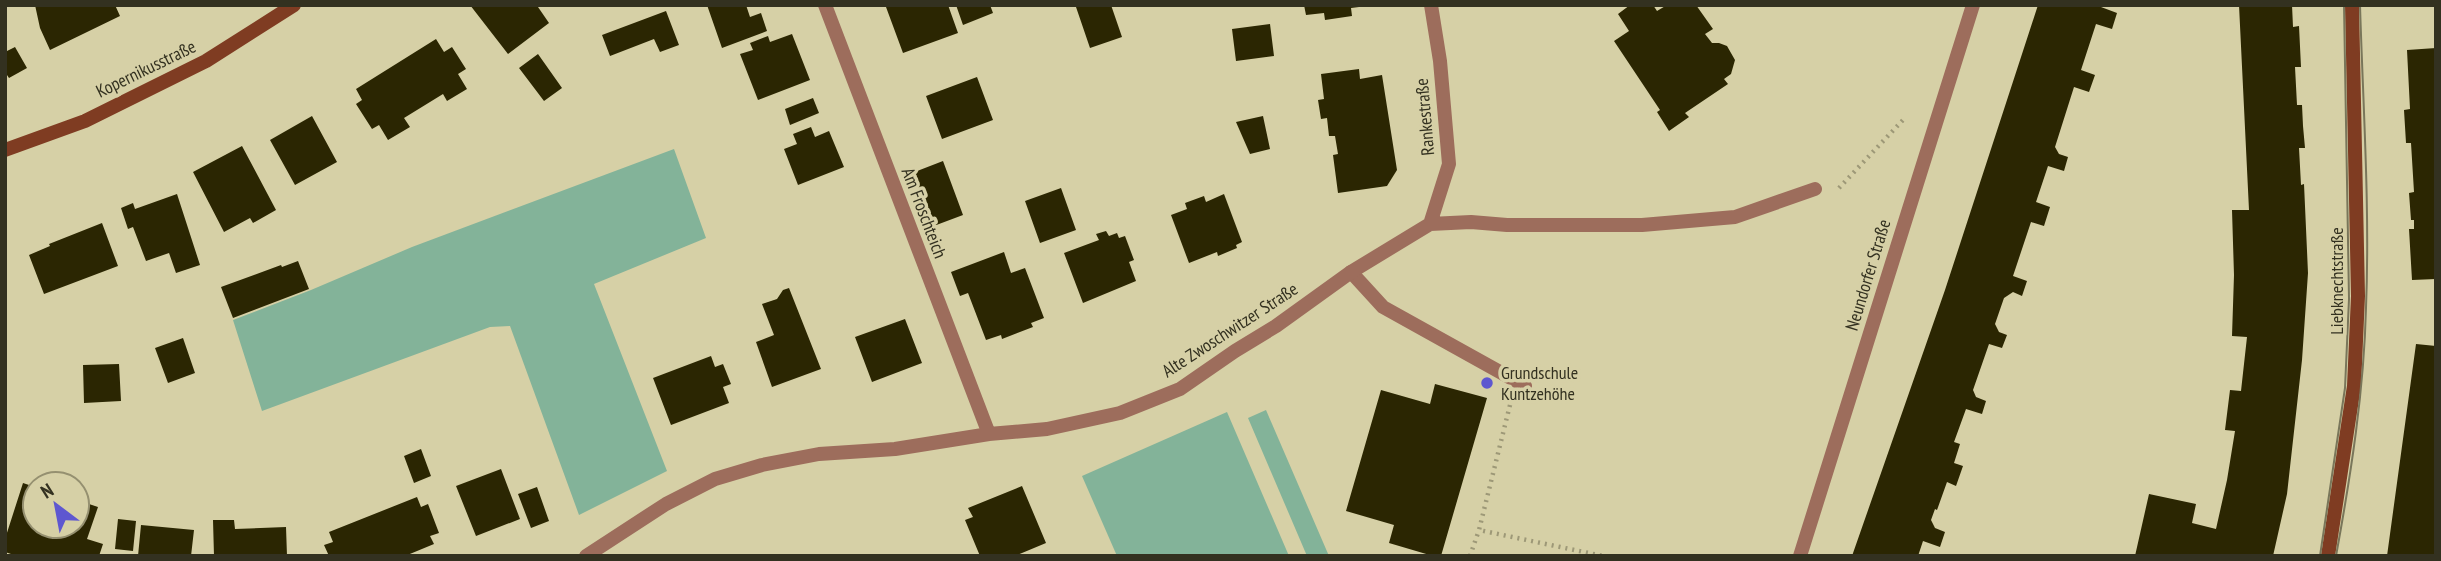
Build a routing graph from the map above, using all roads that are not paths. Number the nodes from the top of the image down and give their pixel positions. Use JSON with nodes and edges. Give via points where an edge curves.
{"nodes":[{"id":1,"x":295,"y":5,"type":"edge"},
{"id":2,"x":825,"y":5,"type":"edge"},
{"id":3,"x":1431,"y":5,"type":"edge"},
{"id":4,"x":1973,"y":5,"type":"edge"},
{"id":5,"x":2352,"y":5,"type":"edge"},
{"id":6,"x":5,"y":150,"type":"edge"},
{"id":7,"x":1815,"y":189,"type":"dead end"},
{"id":8,"x":1430,"y":224,"type":"junction"},
{"id":9,"x":1351,"y":272,"type":"junction"},
{"id":10,"x":1525,"y":386,"type":"road end"},
{"id":11,"x":989,"y":434,"type":"junction"},
{"id":12,"x":586,"y":556,"type":"edge"},
{"id":13,"x":1800,"y":556,"type":"edge"},
{"id":14,"x":2328,"y":556,"type":"edge"}],
"edges":[{"from":1,"to":6,"type":"street","name":"Kopernikusstraße","via":[[206,61],[85,121]]},
{"from":2,"to":11,"type":"street","name":"Am Froschteich"},
{"from":3,"to":8,"type":"street","name":"Rankestraße","via":[[1449,164]]},
{"from":4,"to":13,"type":"street","name":"Neundorfer Straße"},
{"from":5,"to":14,"type":"street","name":"Liebknechtstraße","via":[[2358,296],[2354,386]]},
{"from":7,"to":8,"type":"street","name":"Alte Zwoschwitzer Straße","via":[[1735,217],[1642,225]]},
{"from":8,"to":9,"type":"street","name":"Alte Zwoschwitzer Straße"},
{"from":9,"to":10,"type":"street","via":[[1383,307]]},
{"from":9,"to":11,"type":"street","name":"Alte Zwoschwitzer Straße","via":[[1180,389],[1120,413],[1046,429]]},
{"from":11,"to":12,"type":"street","name":"Alte Zwoschwitzer Straße","via":[[895,449],[819,454],[738,472],[666,504]]}]}
